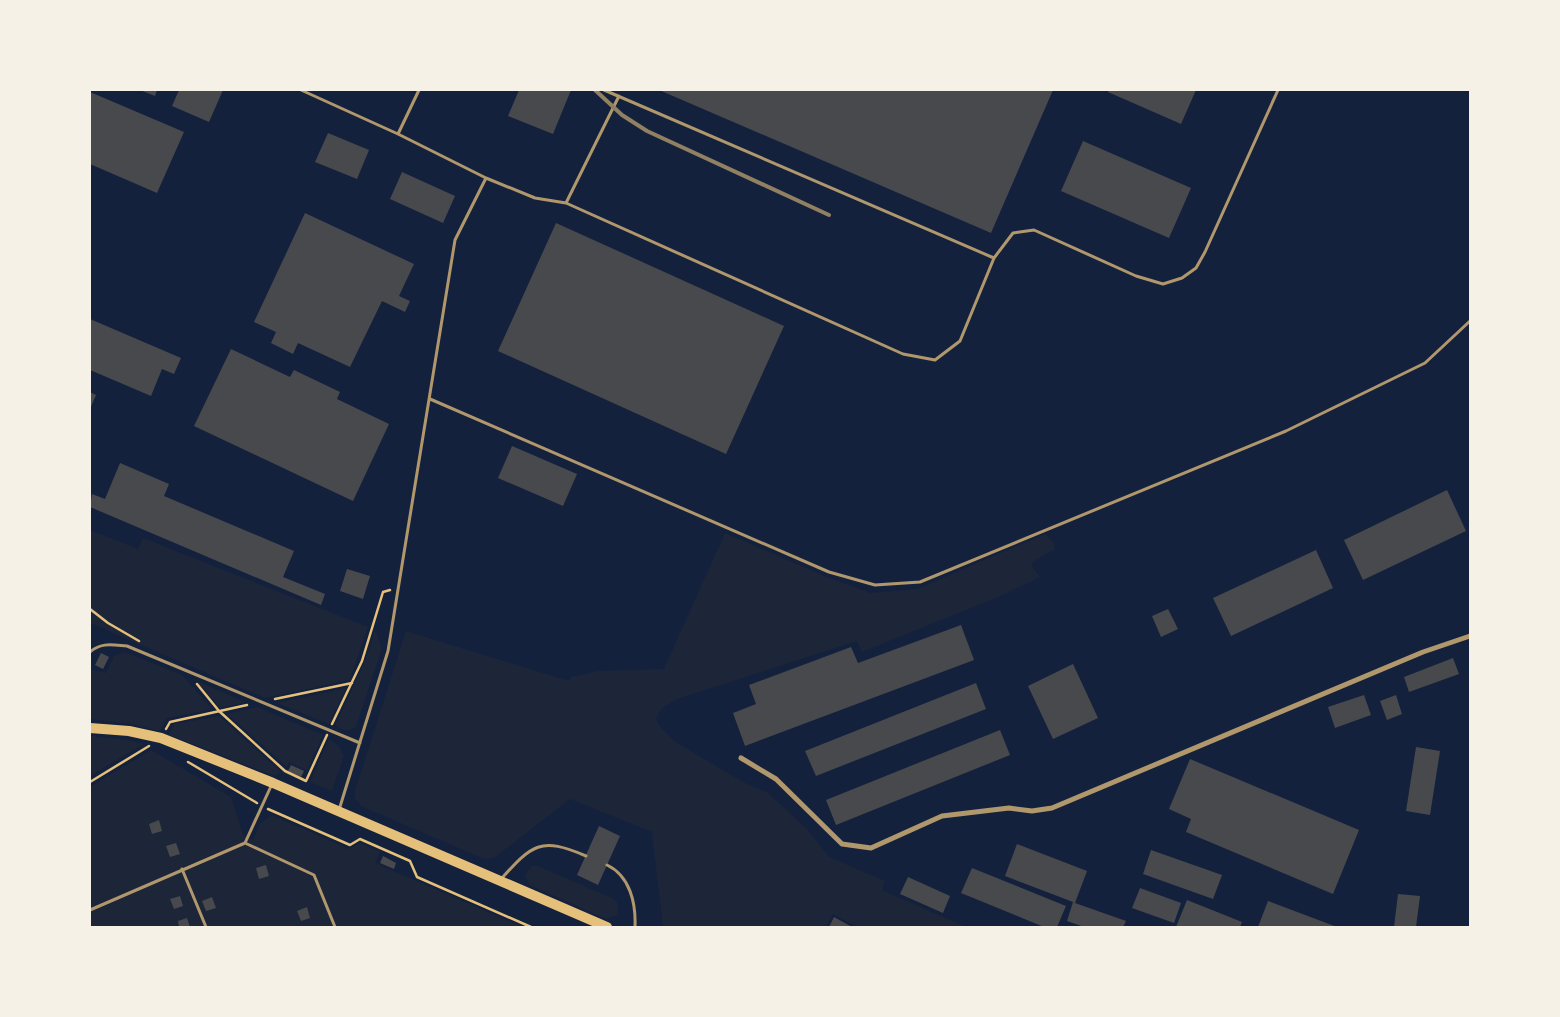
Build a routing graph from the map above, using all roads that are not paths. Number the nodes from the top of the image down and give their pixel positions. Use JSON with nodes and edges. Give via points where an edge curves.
{"nodes":[{"id":1,"x":301,"y":90,"type":"edge"},
{"id":2,"x":419,"y":90,"type":"edge"},
{"id":3,"x":604,"y":90,"type":"edge"},
{"id":4,"x":1278,"y":90,"type":"edge"},
{"id":5,"x":619,"y":96,"type":"junction"},
{"id":6,"x":398,"y":134,"type":"junction"},
{"id":7,"x":486,"y":178,"type":"junction"},
{"id":8,"x":566,"y":203,"type":"junction"},
{"id":9,"x":994,"y":258,"type":"junction"},
{"id":10,"x":1470,"y":321,"type":"edge"},
{"id":11,"x":430,"y":398,"type":"junction"},
{"id":12,"x":1470,"y":636,"type":"edge"},
{"id":13,"x":90,"y":652,"type":"edge"},
{"id":14,"x":90,"y":728,"type":"edge"},
{"id":15,"x":360,"y":743,"type":"junction"},
{"id":16,"x":741,"y":758,"type":"dead end"},
{"id":17,"x":273,"y":783,"type":"junction"},
{"id":18,"x":338,"y":812,"type":"junction"},
{"id":19,"x":245,"y":843,"type":"junction"},
{"id":20,"x":586,"y":856,"type":"dead end"},
{"id":21,"x":607,"y":865,"type":"dead end"},
{"id":22,"x":182,"y":868,"type":"junction"},
{"id":23,"x":499,"y":882,"type":"junction"},
{"id":24,"x":90,"y":910,"type":"edge"},
{"id":25,"x":206,"y":927,"type":"edge"},
{"id":26,"x":335,"y":927,"type":"edge"},
{"id":27,"x":607,"y":927,"type":"edge"},
{"id":28,"x":636,"y":927,"type":"edge"}],
"edges":[{"from":1,"to":6,"type":"lane"},
{"from":2,"to":6,"type":"lane"},
{"from":3,"to":5,"type":"lane"},
{"from":4,"to":9,"type":"lane","via":[[1206,252],[1196,268],[1182,278],[1164,284],[1136,276],[1034,230],[1013,233]]},
{"from":5,"to":8,"type":"lane"},
{"from":5,"to":9,"type":"lane"},
{"from":6,"to":7,"type":"lane"},
{"from":7,"to":8,"type":"lane","via":[[535,198]]},
{"from":7,"to":11,"type":"lane","via":[[455,240]]},
{"from":8,"to":9,"type":"lane","via":[[903,354],[935,360],[960,341]]},
{"from":10,"to":11,"type":"lane","via":[[1425,363],[1286,431],[920,582],[875,585],[829,572]]},
{"from":11,"to":15,"type":"lane","via":[[388,651]]},
{"from":12,"to":16,"type":"street","via":[[1423,652],[1052,808],[1032,811],[1009,808],[942,816],[871,848],[842,844],[776,780]]},
{"from":13,"to":15,"type":"lane","via":[[96,646],[106,644],[127,646]]},
{"from":14,"to":17,"type":"main road","via":[[161,738]]},
{"from":15,"to":18,"type":"lane"},
{"from":17,"to":18,"type":"main road"},
{"from":17,"to":19,"type":"lane"},
{"from":18,"to":23,"type":"main road"},
{"from":19,"to":22,"type":"lane"},
{"from":19,"to":26,"type":"lane","via":[[314,875]]},
{"from":20,"to":23,"type":"lane","via":[[554,845],[529,849]]},
{"from":21,"to":28,"type":"lane","via":[[624,876]]},
{"from":22,"to":24,"type":"lane"},
{"from":22,"to":25,"type":"lane"},
{"from":23,"to":27,"type":"main road"}]}
